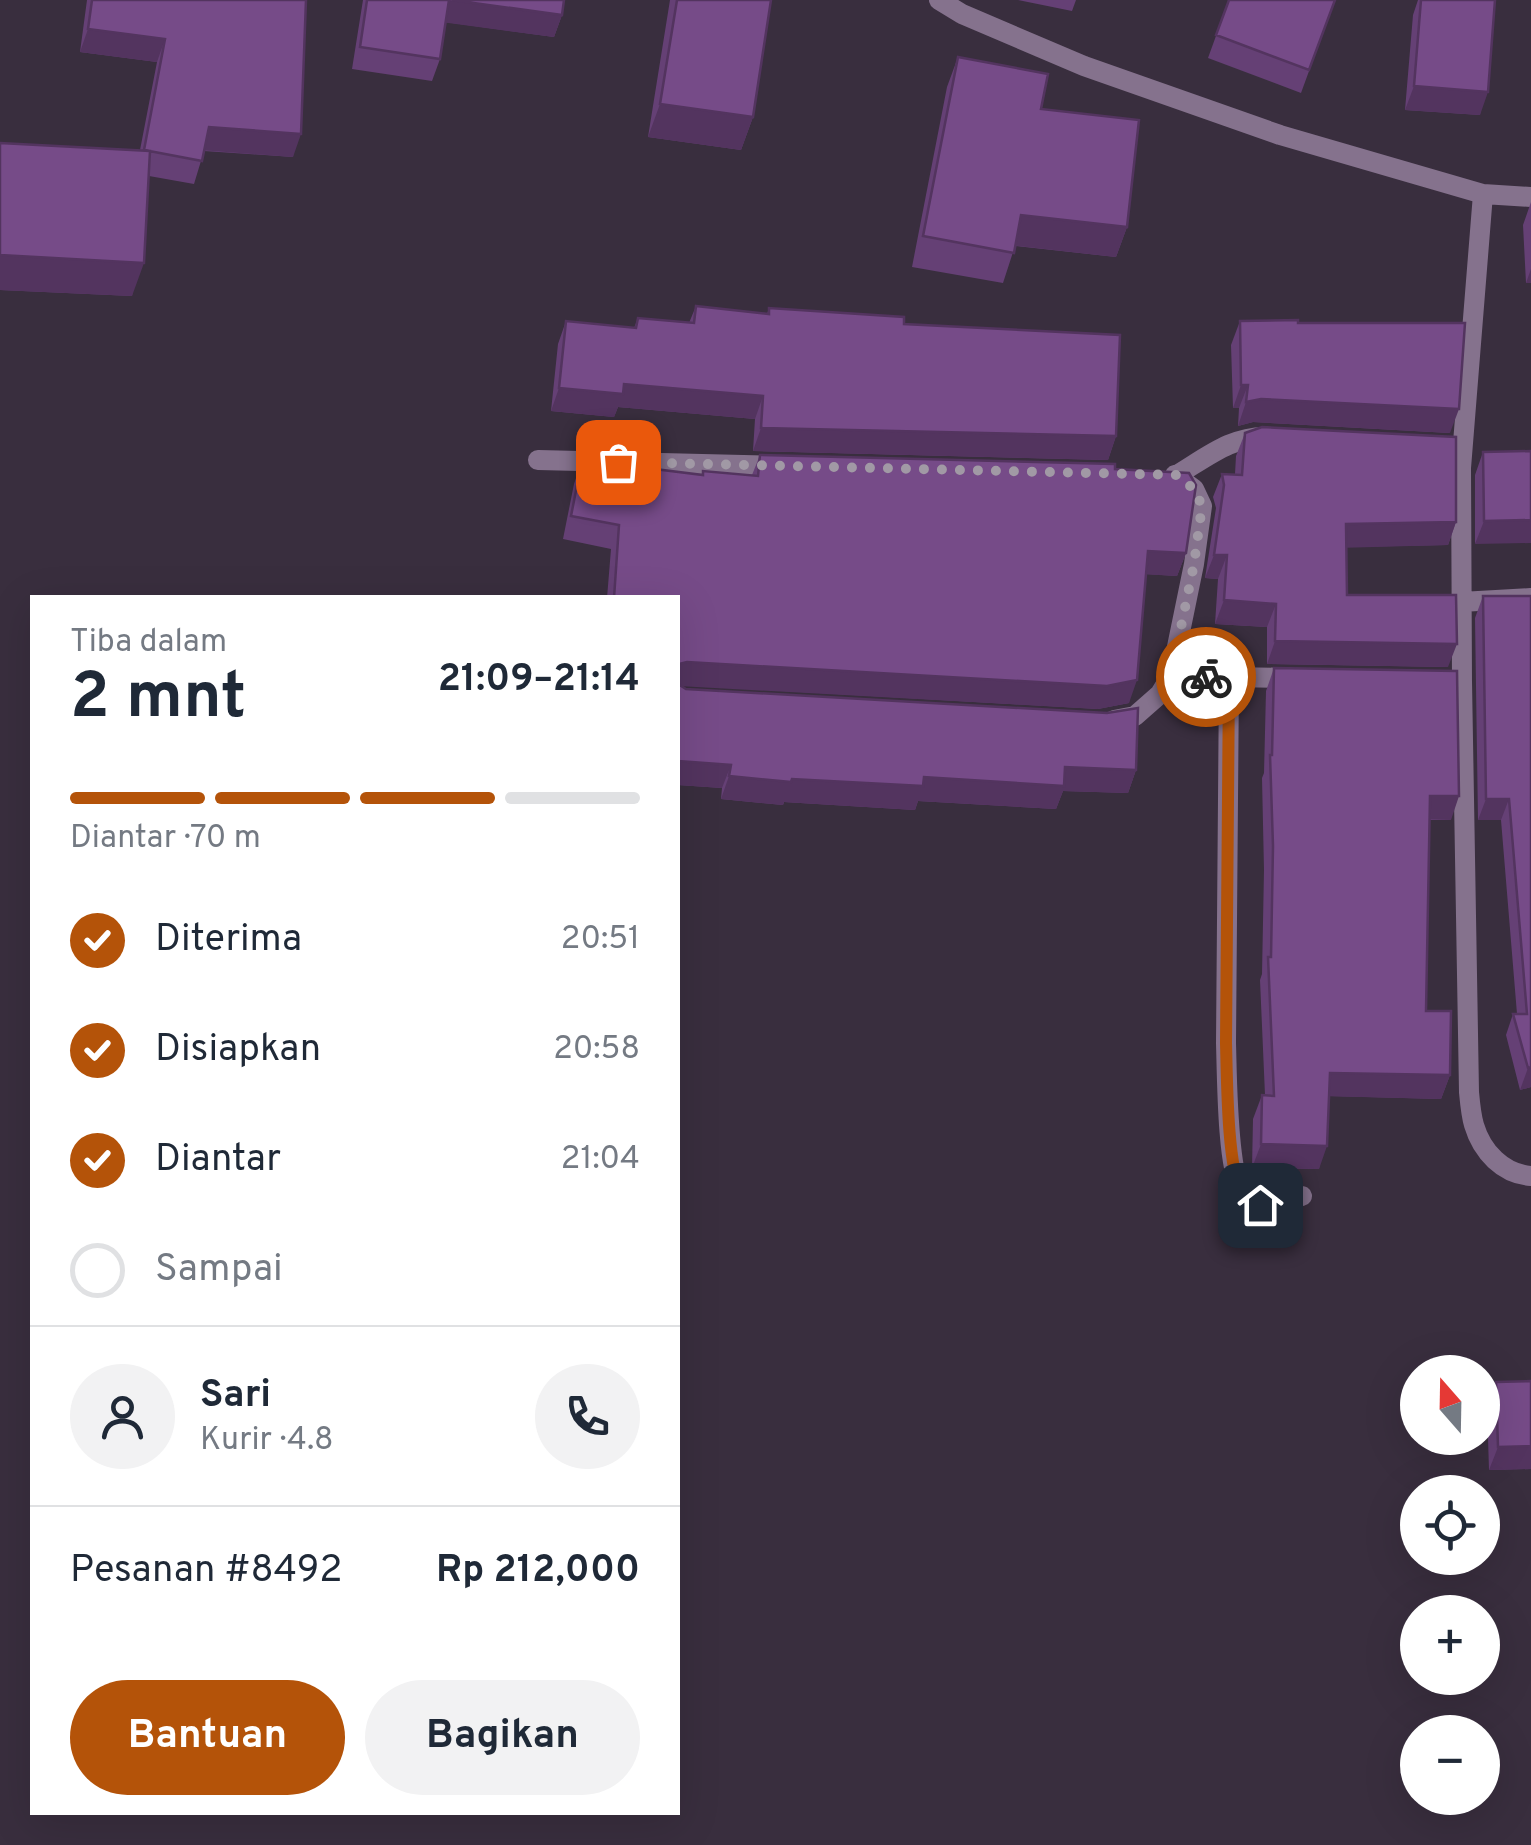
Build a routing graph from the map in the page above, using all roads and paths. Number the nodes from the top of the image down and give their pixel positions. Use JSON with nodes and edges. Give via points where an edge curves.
{"nodes":[{"id":1,"x":940,"y":0,"type":"edge"},
{"id":2,"x":1483,"y":194,"type":"junction"},
{"id":3,"x":1531,"y":197,"type":"edge"},
{"id":4,"x":1290,"y":438,"type":"edge"},
{"id":5,"x":538,"y":460,"type":"dead end"},
{"id":6,"x":797,"y":466,"type":"edge"},
{"id":7,"x":1531,"y":598,"type":"edge"},
{"id":8,"x":1462,"y":602,"type":"junction"},
{"id":9,"x":1171,"y":676,"type":"junction"},
{"id":10,"x":1229,"y":677,"type":"junction"},
{"id":11,"x":1307,"y":678,"type":"edge"},
{"id":12,"x":1099,"y":722,"type":"edge"},
{"id":13,"x":1531,"y":1176,"type":"edge"},
{"id":14,"x":1302,"y":1196,"type":"dead end"}],
"edges":[{"from":1,"to":2,"type":"street","via":[[1120,78],[1280,135]]},
{"from":2,"to":3,"type":"street"},
{"from":2,"to":8,"type":"street","via":[[1454,447]]},
{"from":4,"to":9,"type":"street","via":[[1237,440],[1166,475],[1194,489],[1202,506]]},
{"from":5,"to":6,"type":"street"},
{"from":7,"to":8,"type":"street"},
{"from":8,"to":13,"type":"street","via":[[1452,681],[1469,1092],[1474,1125],[1490,1156],[1516,1175]]},
{"from":9,"to":10,"type":"street"},
{"from":9,"to":12,"type":"street","via":[[1135,716]]},
{"from":10,"to":11,"type":"street"},
{"from":10,"to":14,"type":"street","via":[[1226,1043],[1234,1165],[1242,1190],[1260,1205]]}]}
